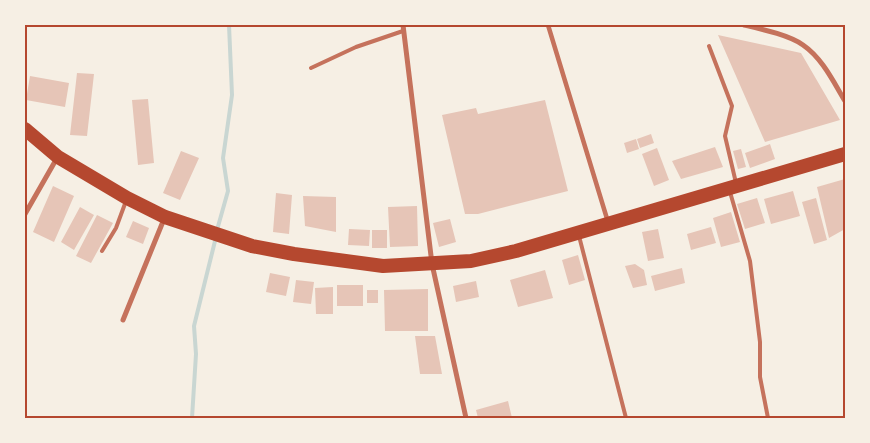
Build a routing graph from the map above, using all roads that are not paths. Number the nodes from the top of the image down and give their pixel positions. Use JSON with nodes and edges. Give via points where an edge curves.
{"nodes":[{"id":1,"x":403,"y":25,"type":"edge"},
{"id":2,"x":548,"y":25,"type":"edge"},
{"id":3,"x":744,"y":25,"type":"edge"},
{"id":4,"x":404,"y":31,"type":"junction"},
{"id":5,"x":709,"y":46,"type":"dead end"},
{"id":6,"x":312,"y":68,"type":"dead end"},
{"id":7,"x":845,"y":101,"type":"edge"},
{"id":8,"x":25,"y":129,"type":"edge"},
{"id":9,"x":845,"y":154,"type":"edge"},
{"id":10,"x":58,"y":157,"type":"junction"},
{"id":11,"x":733,"y":188,"type":"junction"},
{"id":12,"x":126,"y":198,"type":"junction"},
{"id":13,"x":25,"y":214,"type":"edge"},
{"id":14,"x":165,"y":217,"type":"junction"},
{"id":15,"x":609,"y":225,"type":"junction"},
{"id":16,"x":578,"y":234,"type":"junction"},
{"id":17,"x":102,"y":251,"type":"dead end"},
{"id":18,"x":432,"y":264,"type":"junction"},
{"id":19,"x":123,"y":320,"type":"dead end"},
{"id":20,"x":466,"y":418,"type":"edge"},
{"id":21,"x":626,"y":418,"type":"edge"},
{"id":22,"x":768,"y":418,"type":"edge"}],
"edges":[{"from":1,"to":4,"type":"street"},
{"from":2,"to":15,"type":"street"},
{"from":3,"to":7,"type":"street","via":[[802,44],[818,58]]},
{"from":4,"to":6,"type":"lane","via":[[356,47]]},
{"from":4,"to":18,"type":"street"},
{"from":5,"to":11,"type":"lane","via":[[732,106],[725,136]]},
{"from":8,"to":10,"type":"highway"},
{"from":9,"to":11,"type":"highway"},
{"from":10,"to":12,"type":"highway"},
{"from":10,"to":13,"type":"street"},
{"from":11,"to":15,"type":"highway"},
{"from":11,"to":22,"type":"lane","via":[[750,261],[760,342],[760,377]]},
{"from":12,"to":14,"type":"highway"},
{"from":12,"to":17,"type":"lane","via":[[116,228]]},
{"from":14,"to":18,"type":"highway","via":[[252,246],[294,254],[383,266]]},
{"from":14,"to":19,"type":"street"},
{"from":15,"to":16,"type":"highway"},
{"from":16,"to":18,"type":"highway","via":[[516,252],[471,261]]},
{"from":16,"to":21,"type":"lane"},
{"from":18,"to":20,"type":"street"}]}
